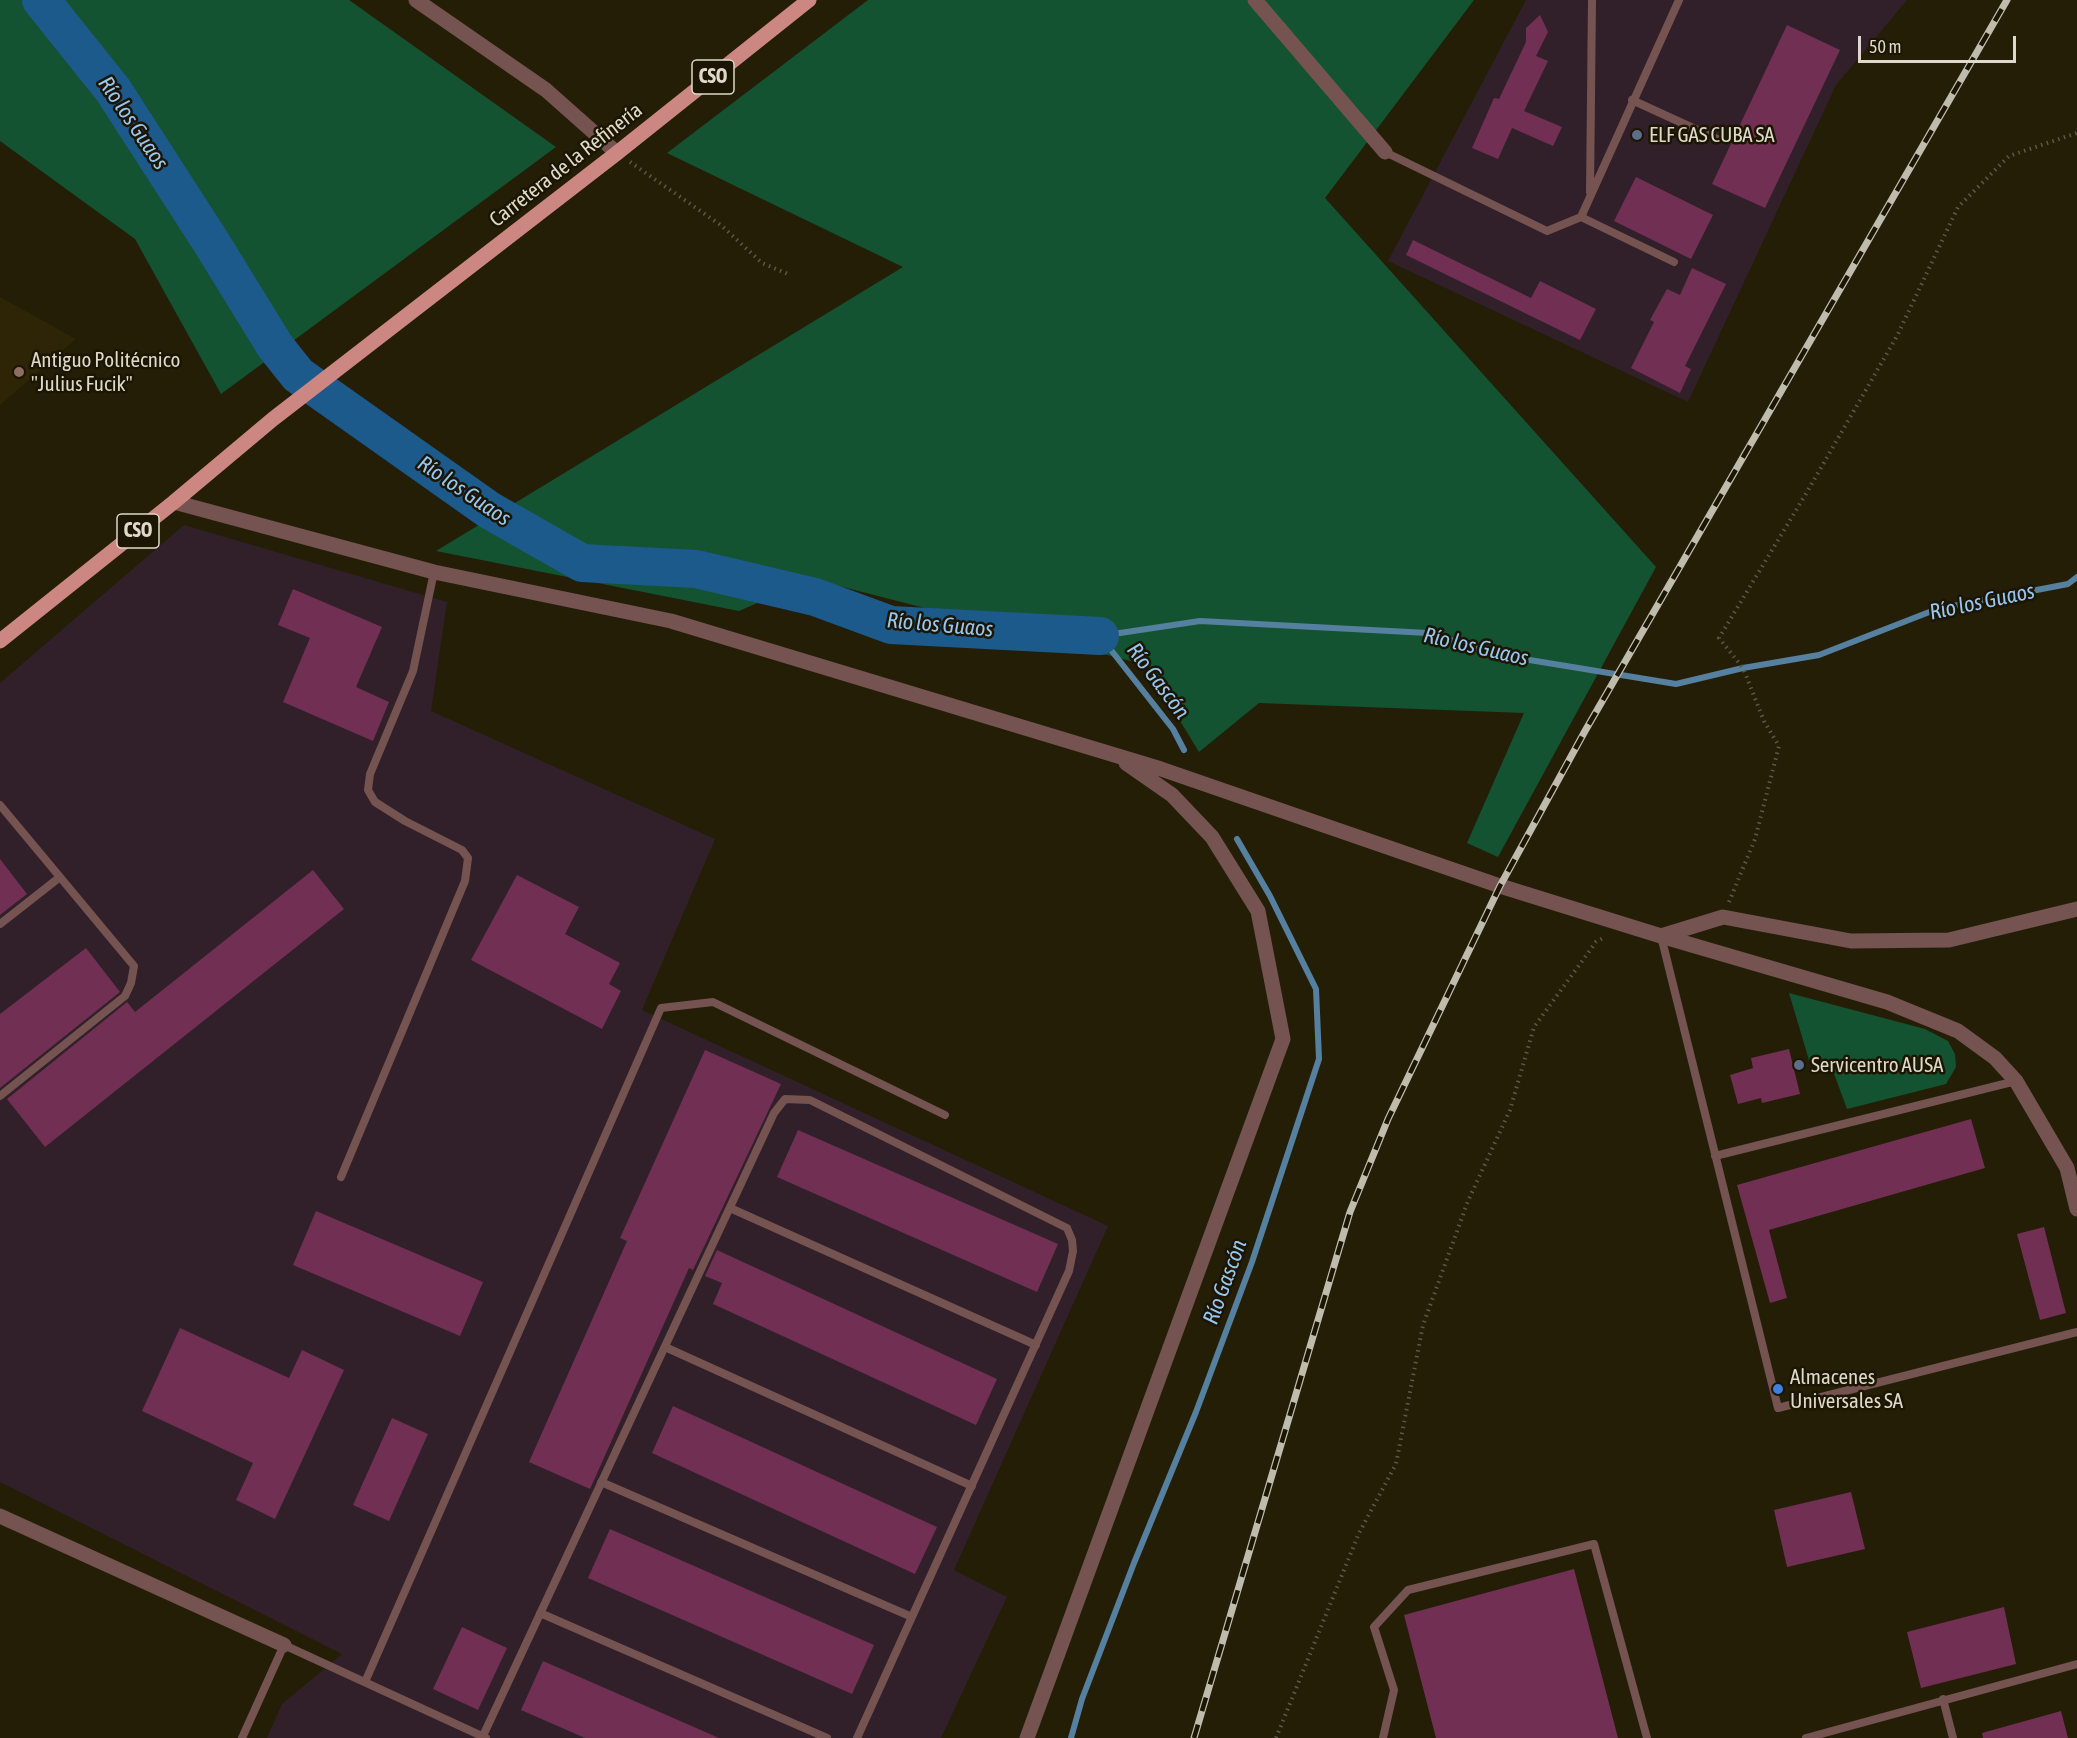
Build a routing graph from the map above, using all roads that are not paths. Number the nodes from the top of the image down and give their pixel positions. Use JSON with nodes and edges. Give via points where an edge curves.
{"nodes":[{"id":1,"x":416,"y":0,"type":"edge"},
{"id":2,"x":809,"y":0,"type":"edge"},
{"id":3,"x":1255,"y":0,"type":"edge"},
{"id":4,"x":1592,"y":0,"type":"edge"},
{"id":5,"x":1679,"y":0,"type":"edge"},
{"id":6,"x":1632,"y":100,"type":"junction"},
{"id":7,"x":1717,"y":140,"type":"dead end"},
{"id":8,"x":1385,"y":152,"type":"joint"},
{"id":9,"x":617,"y":153,"type":"junction"},
{"id":10,"x":1590,"y":196,"type":"junction"},
{"id":11,"x":1581,"y":217,"type":"junction"},
{"id":12,"x":1674,"y":262,"type":"dead end"},
{"id":13,"x":174,"y":502,"type":"junction"},
{"id":14,"x":434,"y":572,"type":"junction"},
{"id":15,"x":0,"y":641,"type":"edge"},
{"id":16,"x":1113,"y":755,"type":"junction"},
{"id":17,"x":0,"y":805,"type":"edge"},
{"id":18,"x":60,"y":877,"type":"junction"},
{"id":19,"x":2077,"y":909,"type":"edge"},
{"id":20,"x":0,"y":924,"type":"edge"},
{"id":21,"x":1661,"y":936,"type":"junction"},
{"id":22,"x":2016,"y":1082,"type":"junction"},
{"id":23,"x":0,"y":1096,"type":"edge"},
{"id":24,"x":945,"y":1114,"type":"dead end"},
{"id":25,"x":1715,"y":1155,"type":"junction"},
{"id":26,"x":341,"y":1177,"type":"dead end"},
{"id":27,"x":729,"y":1208,"type":"junction"},
{"id":28,"x":2077,"y":1209,"type":"edge"},
{"id":29,"x":2077,"y":1332,"type":"edge"},
{"id":30,"x":1036,"y":1345,"type":"junction"},
{"id":31,"x":665,"y":1347,"type":"junction"},
{"id":32,"x":601,"y":1482,"type":"junction"},
{"id":33,"x":972,"y":1486,"type":"junction"},
{"id":34,"x":0,"y":1516,"type":"edge"},
{"id":35,"x":540,"y":1613,"type":"junction"},
{"id":36,"x":912,"y":1617,"type":"junction"},
{"id":37,"x":284,"y":1645,"type":"junction"},
{"id":38,"x":2077,"y":1664,"type":"edge"},
{"id":39,"x":365,"y":1682,"type":"junction"},
{"id":40,"x":1943,"y":1700,"type":"junction"},
{"id":41,"x":484,"y":1737,"type":"edge"},
{"id":42,"x":242,"y":1738,"type":"edge"},
{"id":43,"x":827,"y":1738,"type":"edge"},
{"id":44,"x":857,"y":1738,"type":"edge"},
{"id":45,"x":1027,"y":1738,"type":"edge"},
{"id":46,"x":1383,"y":1738,"type":"edge"},
{"id":47,"x":1647,"y":1738,"type":"edge"},
{"id":48,"x":1806,"y":1738,"type":"edge"},
{"id":49,"x":1953,"y":1738,"type":"edge"}],
"edges":[{"from":1,"to":9,"type":"street","via":[[546,90]]},
{"from":2,"to":9,"type":"main road","name":"Carretera de la Refinería","number":"CSO"},
{"from":3,"to":8,"type":"street"},
{"from":4,"to":10,"type":"lane"},
{"from":5,"to":6,"type":"lane"},
{"from":6,"to":7,"type":"lane"},
{"from":6,"to":10,"type":"lane"},
{"from":8,"to":11,"type":"lane","via":[[1547,231]]},
{"from":9,"to":13,"type":"main road","name":"Carretera de la Refinería","number":"CSO","via":[[273,419]]},
{"from":10,"to":11,"type":"lane"},
{"from":11,"to":12,"type":"lane"},
{"from":13,"to":14,"type":"street"},
{"from":13,"to":15,"type":"main road","number":"CSO"},
{"from":14,"to":16,"type":"street","via":[[671,621]]},
{"from":14,"to":26,"type":"lane","via":[[413,671],[370,774],[368,790],[375,802],[462,850],[468,858],[465,881]]},
{"from":16,"to":21,"type":"street","via":[[1500,886]]},
{"from":16,"to":45,"type":"street","via":[[1172,795],[1212,837],[1258,911],[1283,1039]]},
{"from":17,"to":18,"type":"lane"},
{"from":18,"to":20,"type":"lane"},
{"from":18,"to":23,"type":"lane","via":[[134,966],[131,982],[125,996]]},
{"from":19,"to":21,"type":"street","via":[[1949,940],[1851,941],[1723,917]]},
{"from":21,"to":22,"type":"street","via":[[1887,1002],[1958,1031],[1995,1058]]},
{"from":21,"to":25,"type":"lane"},
{"from":22,"to":25,"type":"lane"},
{"from":22,"to":28,"type":"street","via":[[2067,1168]]},
{"from":24,"to":39,"type":"lane","via":[[713,1002],[662,1008]]},
{"from":25,"to":29,"type":"lane","via":[[1778,1408]]},
{"from":27,"to":30,"type":"lane"},
{"from":27,"to":30,"type":"lane","via":[[774,1113],[785,1099],[810,1100],[1067,1228],[1073,1251],[1069,1271]]},
{"from":27,"to":31,"type":"lane"},
{"from":30,"to":33,"type":"lane"},
{"from":31,"to":32,"type":"lane"},
{"from":31,"to":33,"type":"lane"},
{"from":32,"to":35,"type":"lane"},
{"from":32,"to":36,"type":"lane"},
{"from":33,"to":36,"type":"lane"},
{"from":34,"to":37,"type":"street"},
{"from":35,"to":41,"type":"lane"},
{"from":35,"to":43,"type":"lane"},
{"from":36,"to":44,"type":"lane"},
{"from":37,"to":39,"type":"lane"},
{"from":37,"to":42,"type":"lane"},
{"from":38,"to":40,"type":"lane"},
{"from":39,"to":41,"type":"lane"},
{"from":40,"to":48,"type":"lane"},
{"from":40,"to":49,"type":"lane"},
{"from":46,"to":47,"type":"lane","via":[[1394,1690],[1374,1627],[1408,1590],[1594,1544]]}]}
